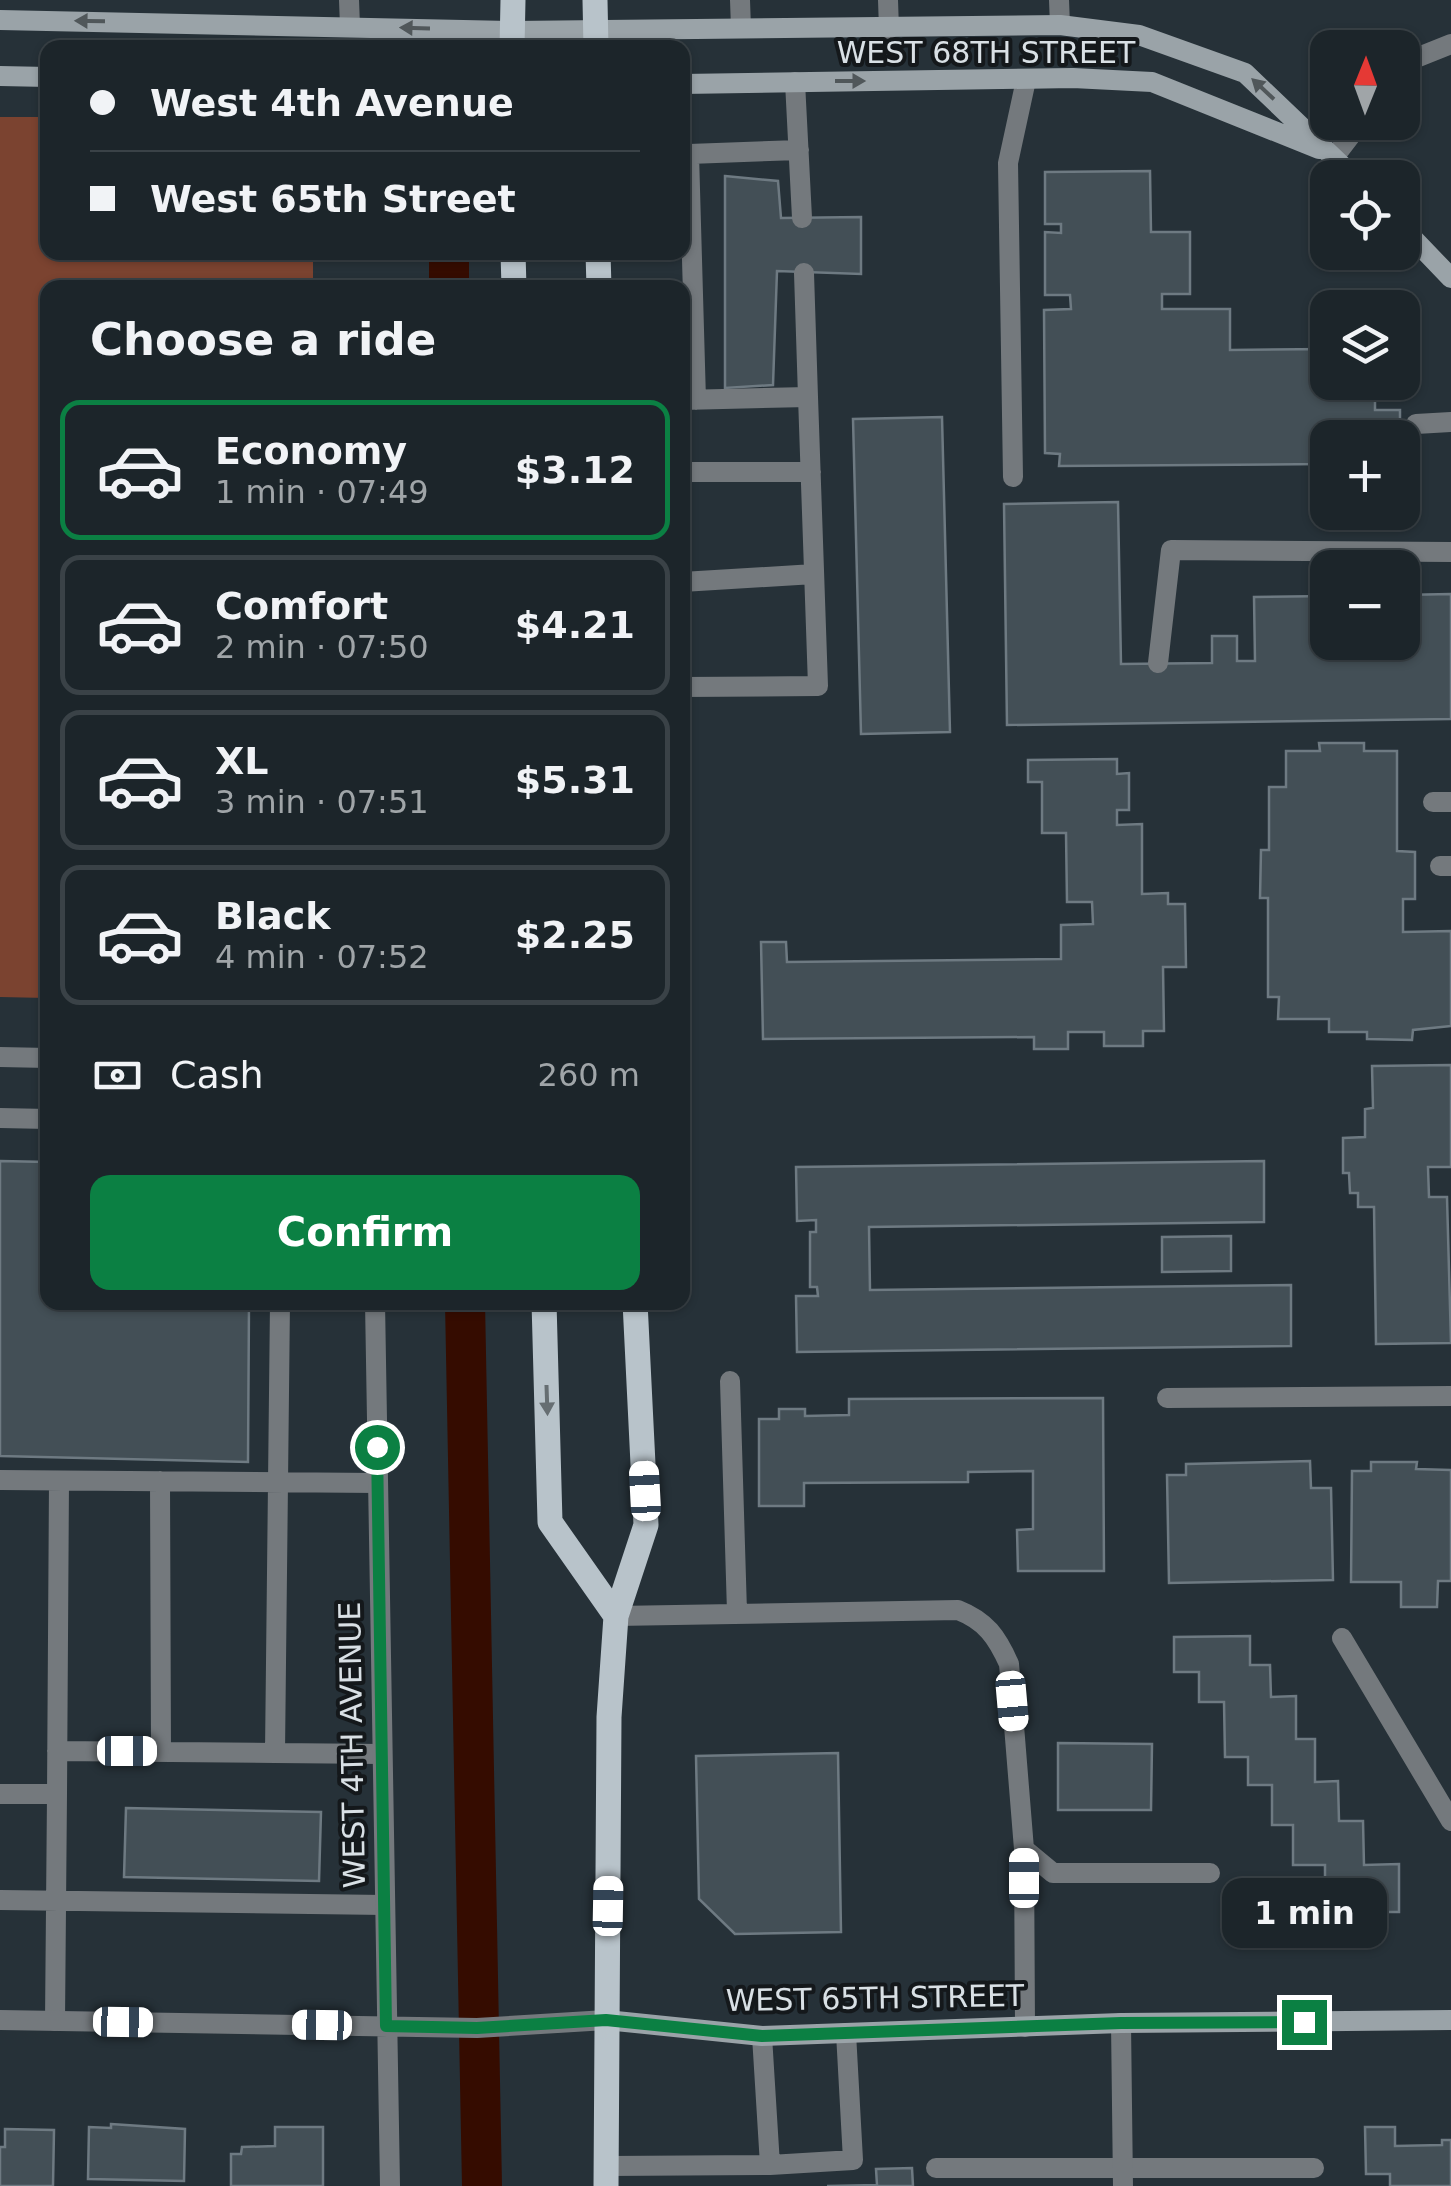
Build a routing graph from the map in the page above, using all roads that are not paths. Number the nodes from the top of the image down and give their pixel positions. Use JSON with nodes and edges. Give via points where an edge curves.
{"nodes":[{"id":1,"x":350,"y":0,"type":"edge"},
{"id":2,"x":513,"y":0,"type":"edge"},
{"id":3,"x":595,"y":0,"type":"edge"},
{"id":4,"x":740,"y":0,"type":"edge"},
{"id":5,"x":888,"y":0,"type":"edge"},
{"id":6,"x":1059,"y":0,"type":"edge"},
{"id":7,"x":0,"y":20,"type":"edge"},
{"id":8,"x":1060,"y":25,"type":"junction"},
{"id":9,"x":350,"y":26,"type":"junction"},
{"id":10,"x":741,"y":28,"type":"junction"},
{"id":11,"x":889,"y":29,"type":"junction"},
{"id":12,"x":596,"y":38,"type":"edge"},
{"id":13,"x":513,"y":39,"type":"edge"},
{"id":14,"x":1451,"y":44,"type":"edge"},
{"id":15,"x":1420,"y":56,"type":"edge"},
{"id":16,"x":0,"y":76,"type":"edge"},
{"id":17,"x":40,"y":77,"type":"edge"},
{"id":18,"x":1026,"y":80,"type":"junction"},
{"id":19,"x":795,"y":82,"type":"junction"},
{"id":20,"x":690,"y":84,"type":"edge"},
{"id":21,"x":1347,"y":140,"type":"edge"},
{"id":22,"x":799,"y":150,"type":"junction"},
{"id":23,"x":690,"y":154,"type":"edge"},
{"id":24,"x":1334,"y":156,"type":"junction"},
{"id":25,"x":1338,"y":160,"type":"edge"},
{"id":26,"x":802,"y":218,"type":"dead end"},
{"id":27,"x":1420,"y":246,"type":"edge"},
{"id":28,"x":804,"y":272,"type":"dead end"},
{"id":29,"x":1451,"y":278,"type":"edge"},
{"id":30,"x":808,"y":397,"type":"junction"},
{"id":31,"x":690,"y":400,"type":"edge"},
{"id":32,"x":1451,"y":422,"type":"edge"},
{"id":33,"x":1420,"y":424,"type":"edge"},
{"id":34,"x":690,"y":472,"type":"edge"},
{"id":35,"x":811,"y":472,"type":"junction"},
{"id":36,"x":1013,"y":477,"type":"dead end"},
{"id":37,"x":1451,"y":552,"type":"edge"},
{"id":38,"x":814,"y":574,"type":"junction"},
{"id":39,"x":690,"y":582,"type":"edge"},
{"id":40,"x":1158,"y":663,"type":"dead end"},
{"id":41,"x":690,"y":686,"type":"edge"},
{"id":42,"x":0,"y":1057,"type":"edge"},
{"id":43,"x":40,"y":1058,"type":"edge"},
{"id":44,"x":0,"y":1118,"type":"edge"},
{"id":45,"x":40,"y":1118,"type":"edge"},
{"id":46,"x":280,"y":1310,"type":"edge"},
{"id":47,"x":375,"y":1310,"type":"edge"},
{"id":48,"x":544,"y":1310,"type":"edge"},
{"id":49,"x":635,"y":1310,"type":"edge"},
{"id":50,"x":730,"y":1381,"type":"dead end"},
{"id":51,"x":1451,"y":1396,"type":"edge"},
{"id":52,"x":1168,"y":1398,"type":"dead end"},
{"id":53,"x":0,"y":1480,"type":"edge"},
{"id":54,"x":59,"y":1480,"type":"junction"},
{"id":55,"x":160,"y":1481,"type":"junction"},
{"id":56,"x":278,"y":1482,"type":"junction"},
{"id":57,"x":378,"y":1483,"type":"junction"},
{"id":58,"x":737,"y":1612,"type":"junction"},
{"id":59,"x":616,"y":1616,"type":"junction"},
{"id":60,"x":1342,"y":1638,"type":"dead end"},
{"id":61,"x":57,"y":1751,"type":"junction"},
{"id":62,"x":162,"y":1751,"type":"junction"},
{"id":63,"x":276,"y":1753,"type":"junction"},
{"id":64,"x":382,"y":1754,"type":"junction"},
{"id":65,"x":0,"y":1794,"type":"edge"},
{"id":66,"x":56,"y":1794,"type":"junction"},
{"id":67,"x":1451,"y":1821,"type":"edge"},
{"id":68,"x":1024,"y":1849,"type":"junction"},
{"id":69,"x":1210,"y":1873,"type":"dead end"},
{"id":70,"x":0,"y":1900,"type":"edge"},
{"id":71,"x":56,"y":1902,"type":"junction"},
{"id":72,"x":385,"y":1905,"type":"junction"},
{"id":73,"x":0,"y":2020,"type":"edge"},
{"id":74,"x":606,"y":2020,"type":"junction"},
{"id":75,"x":1451,"y":2020,"type":"edge"},
{"id":76,"x":55,"y":2021,"type":"junction"},
{"id":77,"x":1121,"y":2023,"type":"junction"},
{"id":78,"x":386,"y":2026,"type":"junction"},
{"id":79,"x":1025,"y":2026,"type":"junction"},
{"id":80,"x":846,"y":2033,"type":"junction"},
{"id":81,"x":762,"y":2036,"type":"junction"},
{"id":82,"x":770,"y":2165,"type":"junction"},
{"id":83,"x":936,"y":2168,"type":"dead end"},
{"id":84,"x":1314,"y":2168,"type":"dead end"},
{"id":85,"x":606,"y":2176,"type":"edge"},
{"id":86,"x":1123,"y":2177,"type":"edge"},
{"id":87,"x":390,"y":2186,"type":"edge"}],
"edges":[{"from":1,"to":9,"type":"street"},
{"from":2,"to":13,"type":"main road"},
{"from":3,"to":12,"type":"main road"},
{"from":4,"to":10,"type":"street"},
{"from":5,"to":11,"type":"street"},
{"from":6,"to":8,"type":"street"},
{"from":9,"to":7,"type":"main road","name":"WEST 68TH STREET","one_way":true},
{"from":8,"to":11,"type":"main road","name":"WEST 68TH STREET"},
{"from":24,"to":8,"type":"main road","name":"WEST 68TH STREET","one_way":true,"via":[[1245,72],[1139,35]]},
{"from":13,"to":9,"type":"main road","name":"WEST 68TH STREET","one_way":true},
{"from":10,"to":11,"type":"main road","name":"WEST 68TH STREET"},
{"from":10,"to":12,"type":"main road","name":"WEST 68TH STREET"},
{"from":12,"to":13,"type":"main road","name":"WEST 68TH STREET"},
{"from":14,"to":15,"type":"street"},
{"from":16,"to":17,"type":"main road"},
{"from":19,"to":18,"type":"main road","name":"WEST 68TH STREET","one_way":true},
{"from":18,"to":24,"type":"main road","name":"WEST 68TH STREET","via":[[1152,82]]},
{"from":18,"to":36,"type":"street","via":[[1008,164]]},
{"from":19,"to":20,"type":"main road","name":"WEST 68TH STREET"},
{"from":19,"to":22,"type":"street"},
{"from":21,"to":24,"type":"street"},
{"from":22,"to":23,"type":"street"},
{"from":22,"to":26,"type":"street"},
{"from":24,"to":25,"type":"main road"},
{"from":27,"to":29,"type":"main road"},
{"from":28,"to":30,"type":"street"},
{"from":30,"to":31,"type":"street"},
{"from":30,"to":35,"type":"street"},
{"from":32,"to":33,"type":"street"},
{"from":34,"to":35,"type":"street"},
{"from":35,"to":38,"type":"street"},
{"from":37,"to":40,"type":"street","via":[[1171,550]]},
{"from":38,"to":39,"type":"street"},
{"from":38,"to":41,"type":"street","via":[[818,686]]},
{"from":42,"to":43,"type":"street"},
{"from":44,"to":45,"type":"street"},
{"from":46,"to":56,"type":"street"},
{"from":47,"to":57,"type":"street","name":"WEST 4TH AVENUE"},
{"from":48,"to":59,"type":"main road","one_way":true,"via":[[550,1522]]},
{"from":49,"to":59,"type":"main road","via":[[646,1525]]},
{"from":50,"to":58,"type":"street"},
{"from":51,"to":52,"type":"street"},
{"from":53,"to":54,"type":"street"},
{"from":54,"to":55,"type":"street"},
{"from":54,"to":61,"type":"street"},
{"from":55,"to":56,"type":"street"},
{"from":55,"to":62,"type":"street"},
{"from":56,"to":57,"type":"street"},
{"from":56,"to":63,"type":"street"},
{"from":57,"to":64,"type":"street","name":"WEST 4TH AVENUE"},
{"from":58,"to":59,"type":"street"},
{"from":58,"to":68,"type":"street","via":[[958,1610],[979,1619],[1009,1664]]},
{"from":59,"to":74,"type":"main road"},
{"from":60,"to":67,"type":"street"},
{"from":61,"to":62,"type":"street"},
{"from":61,"to":66,"type":"street"},
{"from":62,"to":63,"type":"street"},
{"from":63,"to":64,"type":"street"},
{"from":64,"to":72,"type":"street","name":"WEST 4TH AVENUE"},
{"from":65,"to":66,"type":"street"},
{"from":66,"to":71,"type":"street"},
{"from":68,"to":69,"type":"street","via":[[1052,1873]]},
{"from":68,"to":79,"type":"street"},
{"from":70,"to":71,"type":"street"},
{"from":71,"to":72,"type":"street"},
{"from":71,"to":76,"type":"street"},
{"from":72,"to":78,"type":"street","name":"WEST 4TH AVENUE"},
{"from":73,"to":76,"type":"street","name":"WEST 65TH STREET"},
{"from":74,"to":78,"type":"street","name":"WEST 65TH STREET"},
{"from":74,"to":81,"type":"main road","name":"WEST 65TH STREET"},
{"from":74,"to":85,"type":"main road"},
{"from":75,"to":77,"type":"main road","name":"WEST 65TH STREET"},
{"from":76,"to":78,"type":"street","name":"WEST 65TH STREET"},
{"from":77,"to":79,"type":"main road","name":"WEST 65TH STREET"},
{"from":77,"to":86,"type":"street"},
{"from":78,"to":87,"type":"street","name":"WEST 4TH AVENUE"},
{"from":79,"to":80,"type":"main road","name":"WEST 65TH STREET"},
{"from":80,"to":81,"type":"main road","name":"WEST 65TH STREET"},
{"from":80,"to":82,"type":"street","via":[[854,2160]]},
{"from":81,"to":82,"type":"street"},
{"from":82,"to":85,"type":"street"},
{"from":83,"to":86,"type":"street"},
{"from":84,"to":86,"type":"street"}]}
